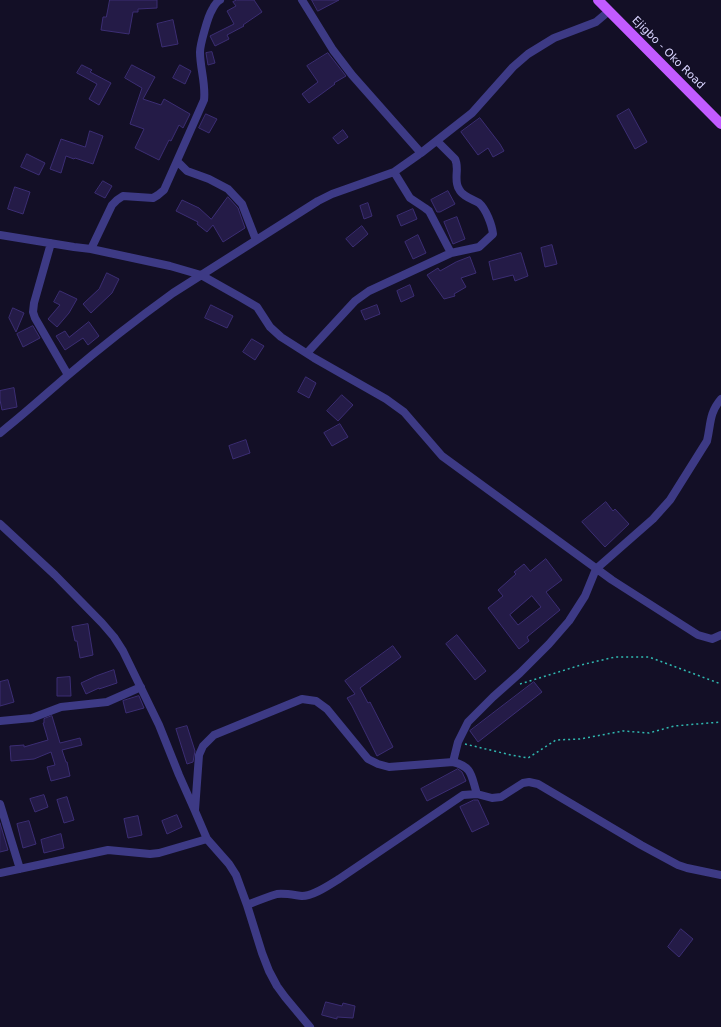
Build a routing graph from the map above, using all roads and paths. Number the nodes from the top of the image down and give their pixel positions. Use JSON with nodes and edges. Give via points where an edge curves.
{"nodes":[{"id":1,"x":220,"y":0,"type":"edge"},
{"id":2,"x":302,"y":0,"type":"edge"},
{"id":3,"x":598,"y":0,"type":"edge"},
{"id":4,"x":609,"y":11,"type":"junction"},
{"id":5,"x":721,"y":124,"type":"edge"},
{"id":6,"x":437,"y":141,"type":"junction"},
{"id":7,"x":421,"y":153,"type":"junction"},
{"id":8,"x":177,"y":161,"type":"junction"},
{"id":9,"x":394,"y":172,"type":"junction"},
{"id":10,"x":0,"y":234,"type":"edge"},
{"id":11,"x":256,"y":240,"type":"junction"},
{"id":12,"x":51,"y":243,"type":"junction"},
{"id":13,"x":91,"y":249,"type":"junction"},
{"id":14,"x":451,"y":253,"type":"junction"},
{"id":15,"x":201,"y":275,"type":"junction"},
{"id":16,"x":307,"y":353,"type":"junction"},
{"id":17,"x":68,"y":375,"type":"junction"},
{"id":18,"x":721,"y":399,"type":"edge"},
{"id":19,"x":0,"y":433,"type":"edge"},
{"id":20,"x":0,"y":524,"type":"edge"},
{"id":21,"x":596,"y":569,"type":"junction"},
{"id":22,"x":721,"y":635,"type":"edge"},
{"id":23,"x":721,"y":684,"type":"edge"},
{"id":24,"x":514,"y":686,"type":"dead end"},
{"id":25,"x":141,"y":687,"type":"junction"},
{"id":26,"x":0,"y":720,"type":"edge"},
{"id":27,"x":721,"y":722,"type":"edge"},
{"id":28,"x":458,"y":742,"type":"junction"},
{"id":29,"x":453,"y":762,"type":"junction"},
{"id":30,"x":477,"y":794,"type":"junction"},
{"id":31,"x":0,"y":804,"type":"edge"},
{"id":32,"x":195,"y":810,"type":"junction"},
{"id":33,"x":207,"y":839,"type":"junction"},
{"id":34,"x":20,"y":869,"type":"junction"},
{"id":35,"x":0,"y":873,"type":"edge"},
{"id":36,"x":721,"y":875,"type":"edge"},
{"id":37,"x":247,"y":905,"type":"junction"},
{"id":38,"x":310,"y":1027,"type":"edge"}],
"edges":[{"from":1,"to":8,"type":"street","via":[[211,10],[201,47],[204,100]]},
{"from":2,"to":7,"type":"street","via":[[352,75]]},
{"from":3,"to":4,"type":"main road","name":"Ejigbo - Oko Road"},
{"from":4,"to":5,"type":"main road","name":"Ejigbo - Oko Road"},
{"from":4,"to":6,"type":"street","via":[[596,22],[554,38],[528,54],[472,113]]},
{"from":6,"to":7,"type":"street"},
{"from":6,"to":14,"type":"street","via":[[457,163],[456,182],[461,193],[484,208],[493,234],[479,247]]},
{"from":7,"to":9,"type":"street"},
{"from":8,"to":11,"type":"street","via":[[189,172],[228,189],[242,204]]},
{"from":8,"to":13,"type":"street","via":[[164,190],[158,195],[153,198],[123,196],[112,205]]},
{"from":9,"to":11,"type":"street","via":[[332,194]]},
{"from":9,"to":14,"type":"street","via":[[410,198],[429,211]]},
{"from":10,"to":12,"type":"street"},
{"from":11,"to":15,"type":"street"},
{"from":12,"to":13,"type":"street"},
{"from":12,"to":17,"type":"street","via":[[33,312]]},
{"from":13,"to":15,"type":"street"},
{"from":14,"to":16,"type":"street","via":[[369,291],[355,301]]},
{"from":15,"to":16,"type":"street","via":[[257,308],[270,327],[281,337]]},
{"from":15,"to":17,"type":"street","via":[[152,307]]},
{"from":16,"to":21,"type":"street","via":[[404,412],[442,456]]},
{"from":17,"to":19,"type":"street"},
{"from":18,"to":21,"type":"street","via":[[711,415],[707,441],[670,500],[653,519]]},
{"from":20,"to":25,"type":"street","via":[[102,623],[123,651]]},
{"from":21,"to":22,"type":"street","via":[[698,635],[712,639]]},
{"from":21,"to":28,"type":"street","via":[[585,596],[569,621],[550,644],[468,722]]},
{"from":23,"to":24,"type":"path","via":[[649,657],[615,656]]},
{"from":25,"to":26,"type":"street","via":[[107,702],[61,707],[32,718]]},
{"from":25,"to":32,"type":"street"},
{"from":27,"to":28,"type":"path","via":[[674,726],[649,733],[623,731],[580,739],[556,740],[528,758]]},
{"from":28,"to":29,"type":"street"},
{"from":29,"to":30,"type":"street","via":[[469,770]]},
{"from":29,"to":32,"type":"street","via":[[389,767],[378,764],[368,759],[327,709],[316,701],[302,699],[214,735],[203,746],[199,755]]},
{"from":30,"to":36,"type":"street","via":[[492,798],[501,797],[523,783],[538,784],[678,865]]},
{"from":30,"to":37,"type":"street","via":[[463,795],[328,886],[303,896],[278,894]]},
{"from":31,"to":34,"type":"street"},
{"from":32,"to":33,"type":"street"},
{"from":33,"to":34,"type":"street","via":[[159,853],[108,850]]},
{"from":33,"to":37,"type":"street","via":[[236,875]]},
{"from":34,"to":35,"type":"street"},
{"from":37,"to":38,"type":"street","via":[[269,971],[285,997]]}]}
